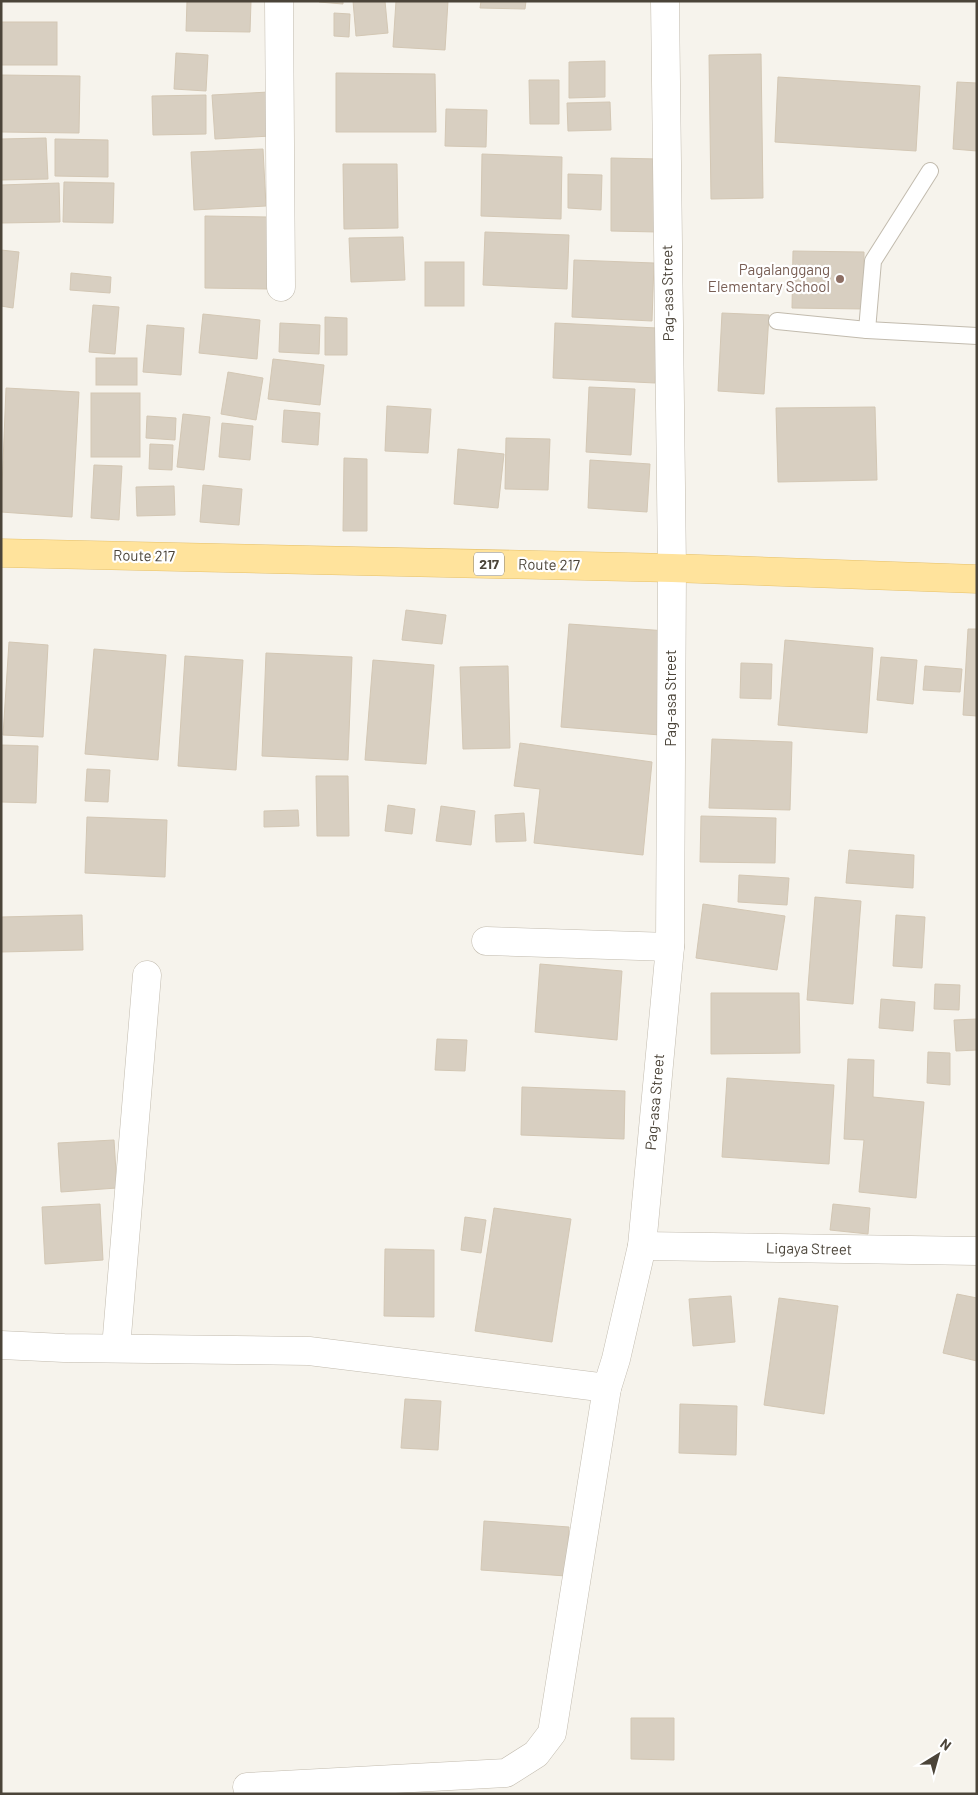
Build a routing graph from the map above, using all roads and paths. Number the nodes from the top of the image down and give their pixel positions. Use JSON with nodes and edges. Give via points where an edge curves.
{"nodes":[{"id":1,"x":279,"y":1,"type":"edge"},
{"id":2,"x":665,"y":1,"type":"edge"},
{"id":3,"x":930,"y":171,"type":"dead end"},
{"id":4,"x":281,"y":286,"type":"dead end"},
{"id":5,"x":777,"y":321,"type":"dead end"},
{"id":6,"x":867,"y":330,"type":"junction"},
{"id":7,"x":977,"y":336,"type":"edge"},
{"id":8,"x":1,"y":553,"type":"edge"},
{"id":9,"x":672,"y":568,"type":"junction"},
{"id":10,"x":977,"y":580,"type":"edge"},
{"id":11,"x":486,"y":941,"type":"dead end"},
{"id":12,"x":670,"y":947,"type":"junction"},
{"id":13,"x":147,"y":975,"type":"dead end"},
{"id":14,"x":642,"y":1246,"type":"junction"},
{"id":15,"x":977,"y":1251,"type":"edge"},
{"id":16,"x":1,"y":1345,"type":"edge"},
{"id":17,"x":116,"y":1348,"type":"junction"},
{"id":18,"x":607,"y":1388,"type":"junction"},
{"id":19,"x":247,"y":1788,"type":"dead end"}],
"edges":[{"from":1,"to":4,"type":"street"},
{"from":2,"to":9,"type":"street","name":"Pag-asa Street"},
{"from":3,"to":6,"type":"lane","via":[[873,261]]},
{"from":5,"to":6,"type":"lane"},
{"from":6,"to":7,"type":"lane"},
{"from":8,"to":9,"type":"main road","name":"Route 217","number":"217"},
{"from":9,"to":10,"type":"main road","name":"Route 217","number":"217"},
{"from":9,"to":12,"type":"street","name":"Pag-asa Street"},
{"from":11,"to":12,"type":"street"},
{"from":12,"to":14,"type":"street","name":"Pag-asa Street"},
{"from":13,"to":17,"type":"street"},
{"from":14,"to":15,"type":"street","name":"Ligaya Street"},
{"from":14,"to":18,"type":"street","name":"Pag-asa Street"},
{"from":16,"to":17,"type":"street"},
{"from":17,"to":18,"type":"street","via":[[308,1351]]},
{"from":18,"to":19,"type":"street","name":"Pag-asa Street","via":[[552,1733],[536,1754],[506,1773]]}]}
